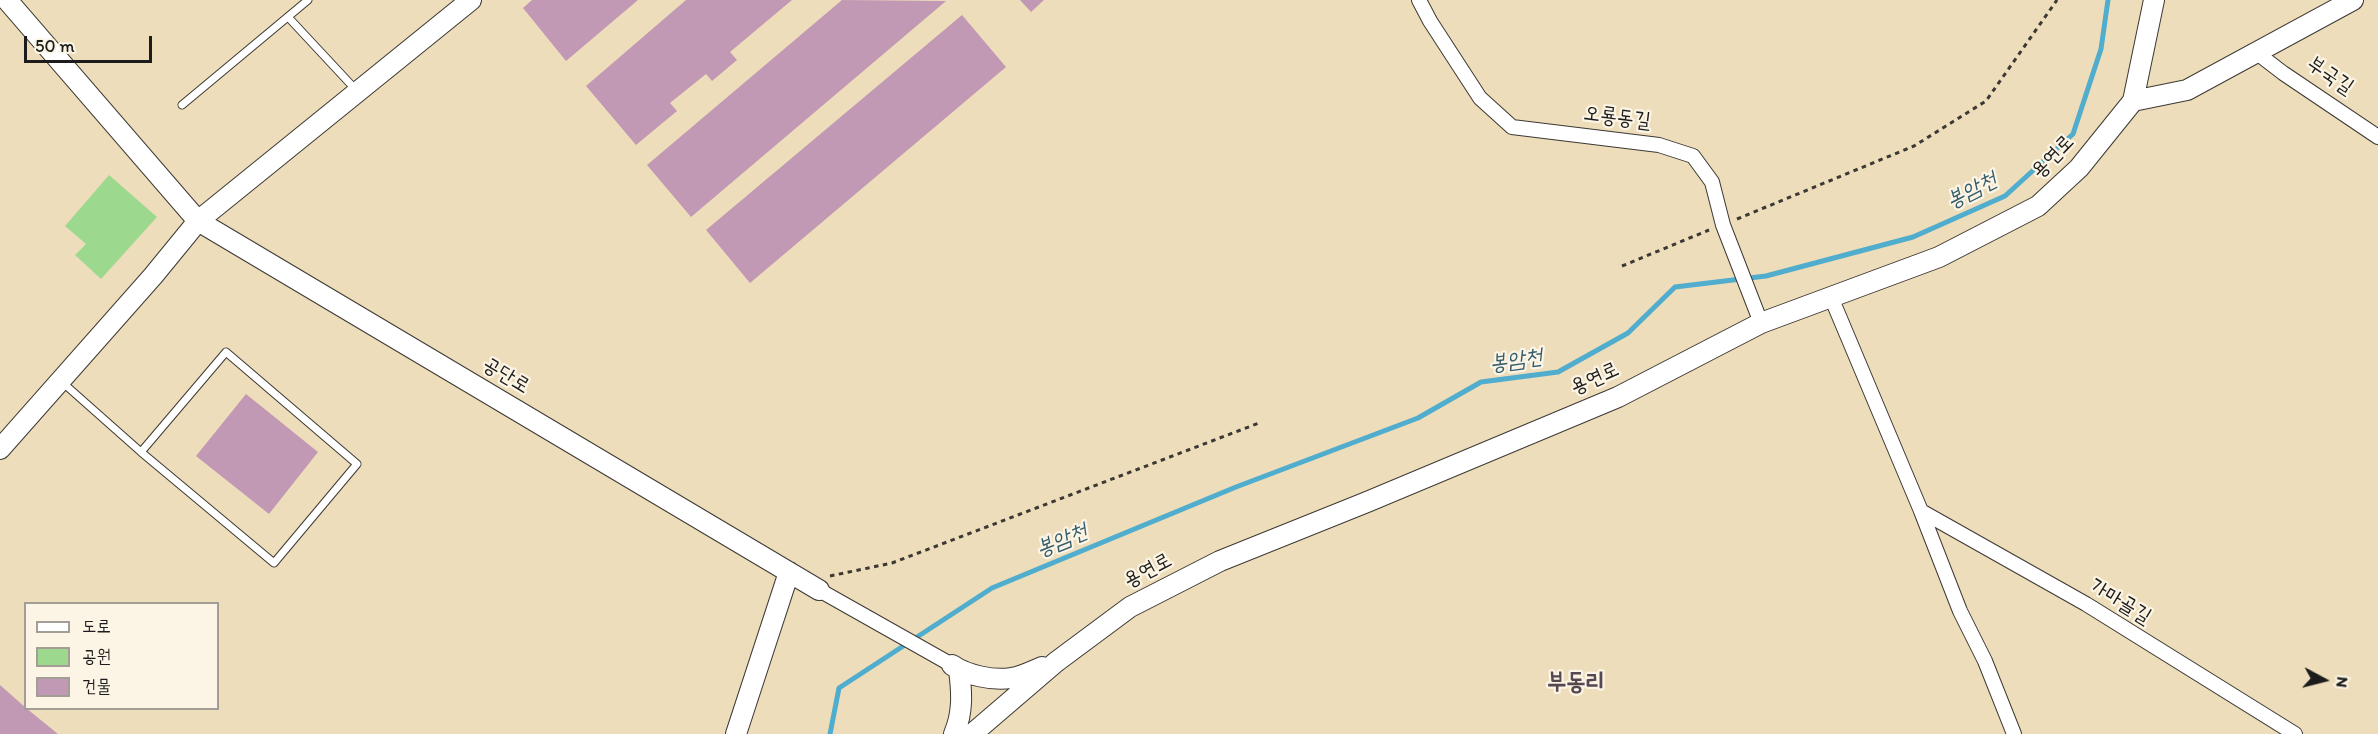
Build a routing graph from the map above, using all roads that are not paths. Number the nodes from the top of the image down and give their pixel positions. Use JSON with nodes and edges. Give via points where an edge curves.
{"nodes":[{"id":1,"x":7,"y":0,"type":"edge"},
{"id":2,"x":308,"y":0,"type":"edge"},
{"id":3,"x":471,"y":0,"type":"edge"},
{"id":4,"x":1419,"y":0,"type":"edge"},
{"id":5,"x":2154,"y":0,"type":"edge"},
{"id":6,"x":2353,"y":0,"type":"edge"},
{"id":7,"x":288,"y":17,"type":"junction"},
{"id":8,"x":2257,"y":53,"type":"junction"},
{"id":9,"x":357,"y":92,"type":"junction"},
{"id":10,"x":2133,"y":101,"type":"junction"},
{"id":11,"x":182,"y":105,"type":"dead end"},
{"id":12,"x":2378,"y":137,"type":"edge"},
{"id":13,"x":198,"y":221,"type":"junction"},
{"id":14,"x":1834,"y":304,"type":"junction"},
{"id":15,"x":1761,"y":323,"type":"junction"},
{"id":16,"x":60,"y":380,"type":"junction"},
{"id":17,"x":0,"y":448,"type":"edge"},
{"id":18,"x":141,"y":452,"type":"junction"},
{"id":19,"x":1921,"y":511,"type":"junction"},
{"id":20,"x":795,"y":576,"type":"junction"},
{"id":21,"x":819,"y":590,"type":"joint"},
{"id":22,"x":1056,"y":662,"type":"junction"},
{"id":23,"x":956,"y":668,"type":"junction"},
{"id":24,"x":736,"y":734,"type":"edge"},
{"id":25,"x":954,"y":734,"type":"edge"},
{"id":26,"x":972,"y":734,"type":"edge"},
{"id":27,"x":2014,"y":734,"type":"edge"},
{"id":28,"x":2295,"y":734,"type":"edge"}],
"edges":[{"from":1,"to":13,"type":"street","name":"공단로"},
{"from":2,"to":7,"type":"lane"},
{"from":3,"to":9,"type":"street"},
{"from":4,"to":15,"type":"street","name":"오룡동길","via":[[1480,98],[1512,127],[1659,145],[1693,156],[1712,182],[1723,225]]},
{"from":5,"to":10,"type":"street","name":"용연로"},
{"from":6,"to":8,"type":"street","name":"부국길"},
{"from":7,"to":9,"type":"lane"},
{"from":7,"to":11,"type":"lane"},
{"from":8,"to":10,"type":"street","name":"부국길","via":[[2187,90]]},
{"from":8,"to":12,"type":"street","name":"부국길"},
{"from":9,"to":13,"type":"street"},
{"from":10,"to":14,"type":"street","name":"용연로","via":[[2079,168],[2038,206],[1939,257]]},
{"from":13,"to":16,"type":"street"},
{"from":13,"to":20,"type":"street","name":"공단로"},
{"from":14,"to":15,"type":"street","name":"용연로"},
{"from":14,"to":19,"type":"street"},
{"from":15,"to":22,"type":"street","name":"용연로","via":[[1618,397],[1220,561],[1130,607]]},
{"from":16,"to":17,"type":"street"},
{"from":16,"to":18,"type":"lane"},
{"from":18,"to":18,"type":"lane","via":[[274,563],[357,464],[226,352]]},
{"from":19,"to":27,"type":"street"},
{"from":19,"to":28,"type":"street","name":"가마골길","via":[[2086,604]]},
{"from":20,"to":21,"type":"street","name":"공단로"},
{"from":20,"to":24,"type":"street"},
{"from":21,"to":23,"type":"street"},
{"from":22,"to":23,"type":"street","via":[[1012,678],[990,678]]},
{"from":22,"to":26,"type":"street","name":"용연로"},
{"from":23,"to":25,"type":"street","via":[[963,698]]}]}
